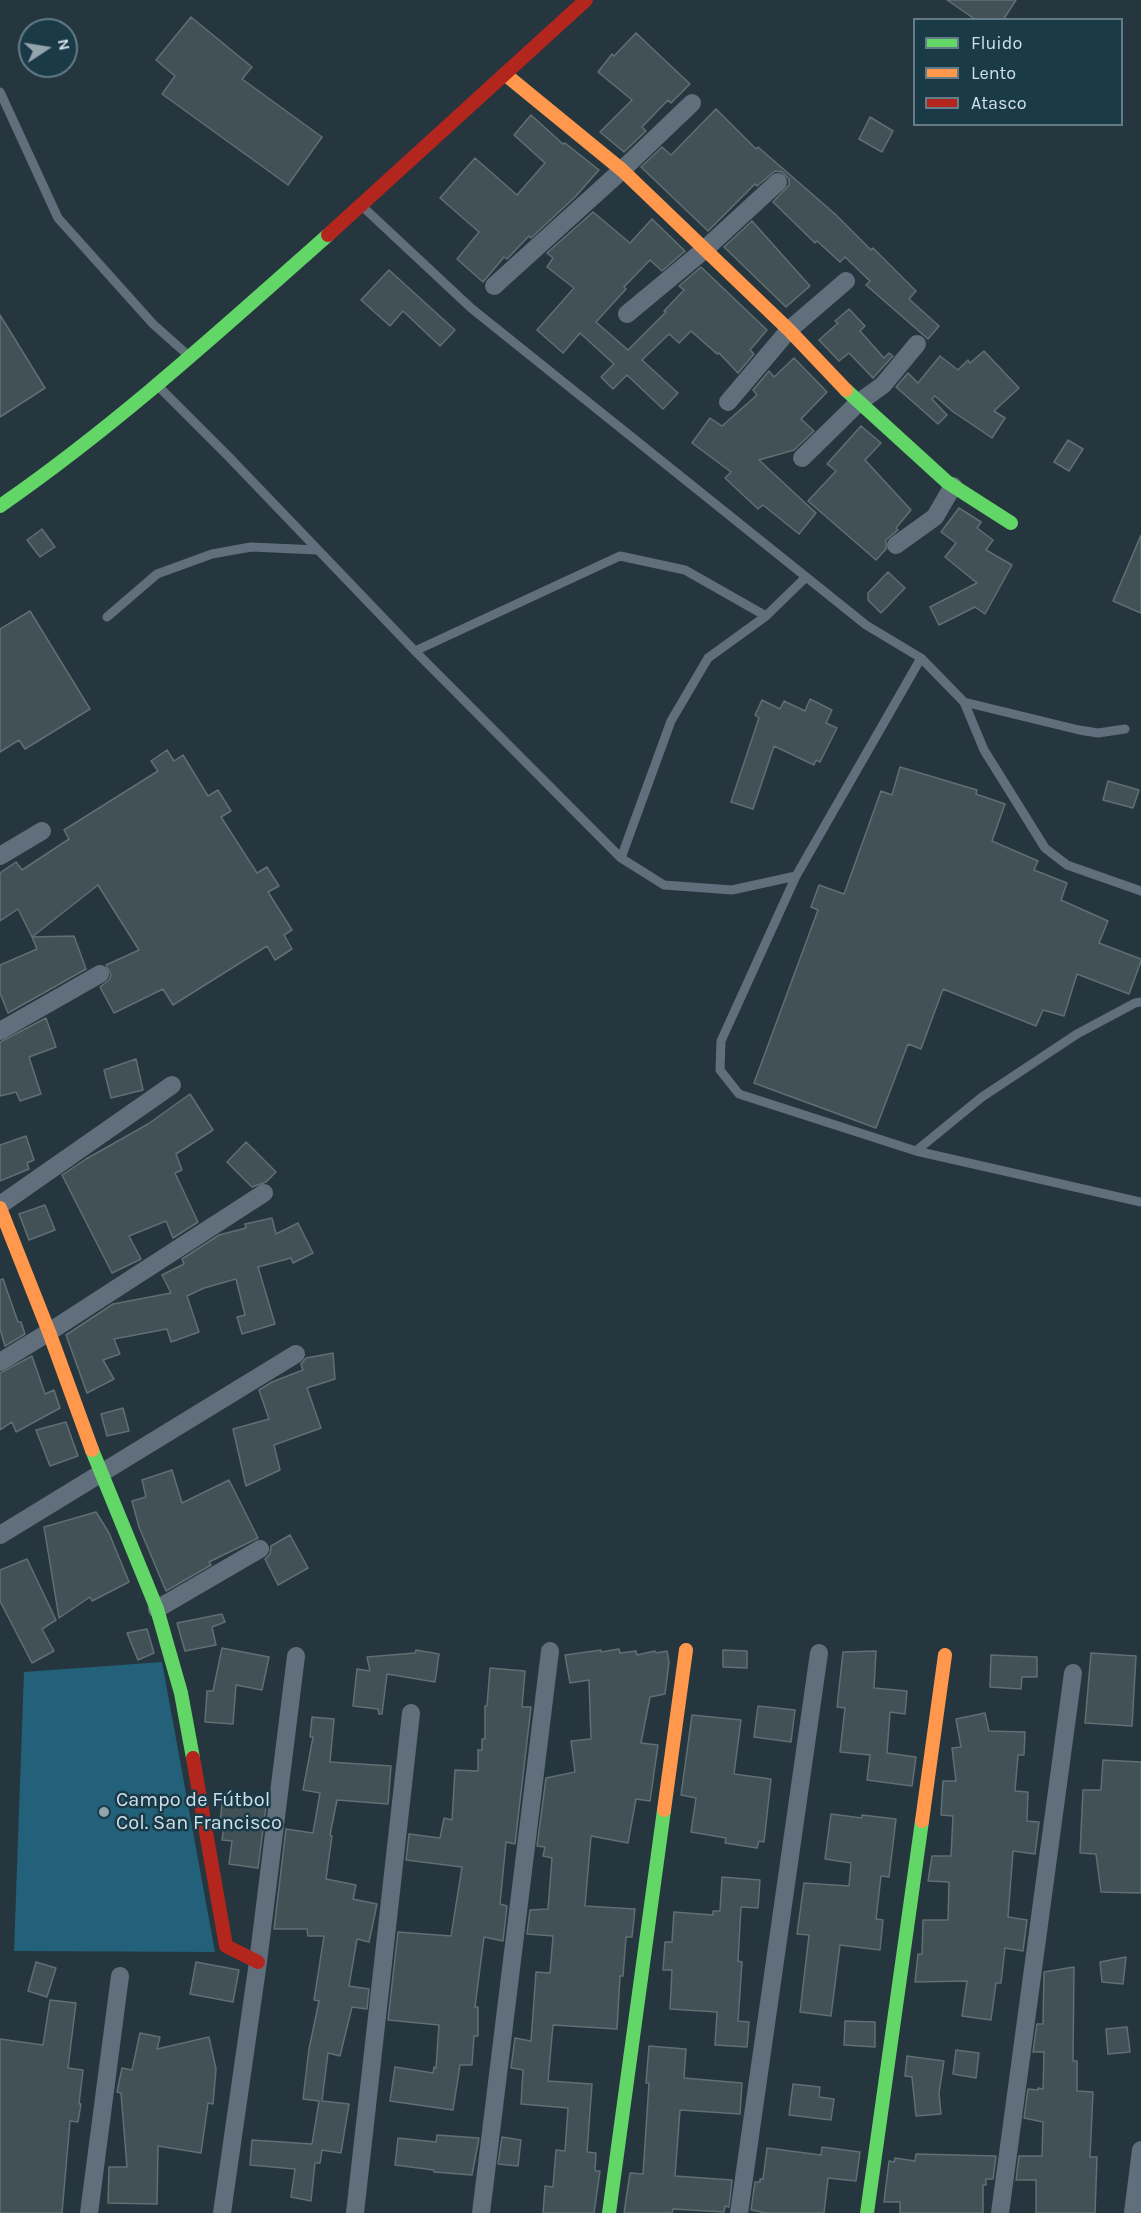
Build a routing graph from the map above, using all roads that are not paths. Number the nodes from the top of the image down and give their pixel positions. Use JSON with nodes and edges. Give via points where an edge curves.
{"nodes":[{"id":1,"x":586,"y":0,"type":"edge"},
{"id":2,"x":506,"y":75,"type":"junction"},
{"id":3,"x":0,"y":92,"type":"edge"},
{"id":4,"x":692,"y":103,"type":"dead end"},
{"id":5,"x":622,"y":170,"type":"junction"},
{"id":6,"x":778,"y":182,"type":"dead end"},
{"id":7,"x":362,"y":205,"type":"junction"},
{"id":8,"x":704,"y":250,"type":"junction"},
{"id":9,"x":846,"y":281,"type":"dead end"},
{"id":10,"x":494,"y":286,"type":"dead end"},
{"id":11,"x":627,"y":314,"type":"dead end"},
{"id":12,"x":789,"y":330,"type":"junction"},
{"id":13,"x":917,"y":344,"type":"dead end"},
{"id":14,"x":190,"y":357,"type":"junction"},
{"id":15,"x":158,"y":386,"type":"junction"},
{"id":16,"x":728,"y":402,"type":"dead end"},
{"id":17,"x":858,"y":403,"type":"junction"},
{"id":18,"x":802,"y":458,"type":"dead end"},
{"id":19,"x":953,"y":486,"type":"junction"},
{"id":20,"x":0,"y":506,"type":"edge"},
{"id":21,"x":1011,"y":523,"type":"dead end"},
{"id":22,"x":896,"y":545,"type":"dead end"},
{"id":23,"x":318,"y":550,"type":"junction"},
{"id":24,"x":806,"y":576,"type":"junction"},
{"id":25,"x":766,"y":616,"type":"junction"},
{"id":26,"x":107,"y":617,"type":"dead end"},
{"id":27,"x":415,"y":651,"type":"junction"},
{"id":28,"x":921,"y":658,"type":"junction"},
{"id":29,"x":964,"y":702,"type":"junction"},
{"id":30,"x":1125,"y":729,"type":"dead end"},
{"id":31,"x":42,"y":831,"type":"dead end"},
{"id":32,"x":0,"y":856,"type":"edge"},
{"id":33,"x":621,"y":858,"type":"junction"},
{"id":34,"x":796,"y":876,"type":"junction"},
{"id":35,"x":1141,"y":891,"type":"edge"},
{"id":36,"x":100,"y":974,"type":"dead end"},
{"id":37,"x":1141,"y":1002,"type":"edge"},
{"id":38,"x":0,"y":1031,"type":"edge"},
{"id":39,"x":172,"y":1085,"type":"dead end"},
{"id":40,"x":916,"y":1151,"type":"junction"},
{"id":41,"x":264,"y":1193,"type":"dead end"},
{"id":42,"x":1141,"y":1202,"type":"edge"},
{"id":43,"x":0,"y":1207,"type":"edge"},
{"id":44,"x":49,"y":1332,"type":"junction"},
{"id":45,"x":296,"y":1354,"type":"dead end"},
{"id":46,"x":0,"y":1362,"type":"edge"},
{"id":47,"x":100,"y":1473,"type":"junction"},
{"id":48,"x":0,"y":1535,"type":"edge"},
{"id":49,"x":260,"y":1549,"type":"dead end"},
{"id":50,"x":157,"y":1609,"type":"junction"},
{"id":51,"x":686,"y":1650,"type":"dead end"},
{"id":52,"x":550,"y":1651,"type":"dead end"},
{"id":53,"x":819,"y":1653,"type":"dead end"},
{"id":54,"x":945,"y":1655,"type":"dead end"},
{"id":55,"x":296,"y":1656,"type":"dead end"},
{"id":56,"x":1073,"y":1673,"type":"dead end"},
{"id":57,"x":411,"y":1713,"type":"dead end"},
{"id":58,"x":258,"y":1962,"type":"junction"},
{"id":59,"x":120,"y":1976,"type":"dead end"},
{"id":60,"x":1141,"y":2150,"type":"edge"},
{"id":61,"x":90,"y":2213,"type":"edge"},
{"id":62,"x":222,"y":2213,"type":"edge"},
{"id":63,"x":354,"y":2213,"type":"edge"},
{"id":64,"x":481,"y":2213,"type":"edge"},
{"id":65,"x":609,"y":2213,"type":"edge"},
{"id":66,"x":739,"y":2213,"type":"edge"},
{"id":67,"x":867,"y":2213,"type":"edge"},
{"id":68,"x":1000,"y":2213,"type":"edge"},
{"id":69,"x":1133,"y":2213,"type":"edge"}],
"edges":[{"from":1,"to":2,"type":"street"},
{"from":2,"to":5,"type":"street"},
{"from":2,"to":7,"type":"street"},
{"from":3,"to":14,"type":"lane","via":[[57,218],[153,324]]},
{"from":4,"to":5,"type":"street"},
{"from":5,"to":8,"type":"street"},
{"from":5,"to":10,"type":"street"},
{"from":6,"to":8,"type":"street"},
{"from":7,"to":14,"type":"street"},
{"from":7,"to":24,"type":"lane","via":[[471,308]]},
{"from":8,"to":11,"type":"street"},
{"from":8,"to":12,"type":"street"},
{"from":9,"to":12,"type":"street"},
{"from":12,"to":16,"type":"street"},
{"from":12,"to":17,"type":"street"},
{"from":13,"to":17,"type":"street","via":[[883,385]]},
{"from":14,"to":15,"type":"street"},
{"from":15,"to":20,"type":"street","via":[[34,484]]},
{"from":15,"to":23,"type":"lane"},
{"from":17,"to":18,"type":"street"},
{"from":17,"to":19,"type":"street"},
{"from":19,"to":21,"type":"street"},
{"from":19,"to":22,"type":"street","via":[[935,517]]},
{"from":23,"to":26,"type":"lane","via":[[251,547],[212,554],[157,574]]},
{"from":23,"to":27,"type":"lane"},
{"from":24,"to":25,"type":"lane"},
{"from":24,"to":28,"type":"lane","via":[[866,625]]},
{"from":25,"to":27,"type":"lane","via":[[685,570],[620,556]]},
{"from":25,"to":33,"type":"lane","via":[[708,658],[670,720]]},
{"from":27,"to":33,"type":"lane"},
{"from":28,"to":29,"type":"lane"},
{"from":28,"to":34,"type":"lane"},
{"from":29,"to":30,"type":"lane","via":[[1079,730],[1098,733]]},
{"from":29,"to":35,"type":"lane","via":[[984,750],[1045,848],[1067,865]]},
{"from":31,"to":32,"type":"street"},
{"from":33,"to":34,"type":"lane","via":[[664,885],[732,890]]},
{"from":34,"to":40,"type":"lane","via":[[721,1041],[720,1070],[739,1094]]},
{"from":36,"to":38,"type":"street"},
{"from":37,"to":40,"type":"lane","via":[[1077,1034],[982,1096]]},
{"from":39,"to":43,"type":"street"},
{"from":40,"to":42,"type":"lane"},
{"from":41,"to":44,"type":"street"},
{"from":43,"to":44,"type":"street"},
{"from":44,"to":46,"type":"street"},
{"from":44,"to":47,"type":"street"},
{"from":45,"to":47,"type":"street"},
{"from":47,"to":48,"type":"street"},
{"from":47,"to":50,"type":"street"},
{"from":49,"to":50,"type":"street"},
{"from":50,"to":58,"type":"street","via":[[181,1693],[226,1946]]},
{"from":51,"to":65,"type":"street"},
{"from":52,"to":64,"type":"street"},
{"from":53,"to":66,"type":"street"},
{"from":54,"to":67,"type":"street"},
{"from":55,"to":58,"type":"street"},
{"from":56,"to":68,"type":"street"},
{"from":57,"to":63,"type":"street"},
{"from":58,"to":62,"type":"street"},
{"from":59,"to":61,"type":"street"},
{"from":60,"to":69,"type":"street"}]}
